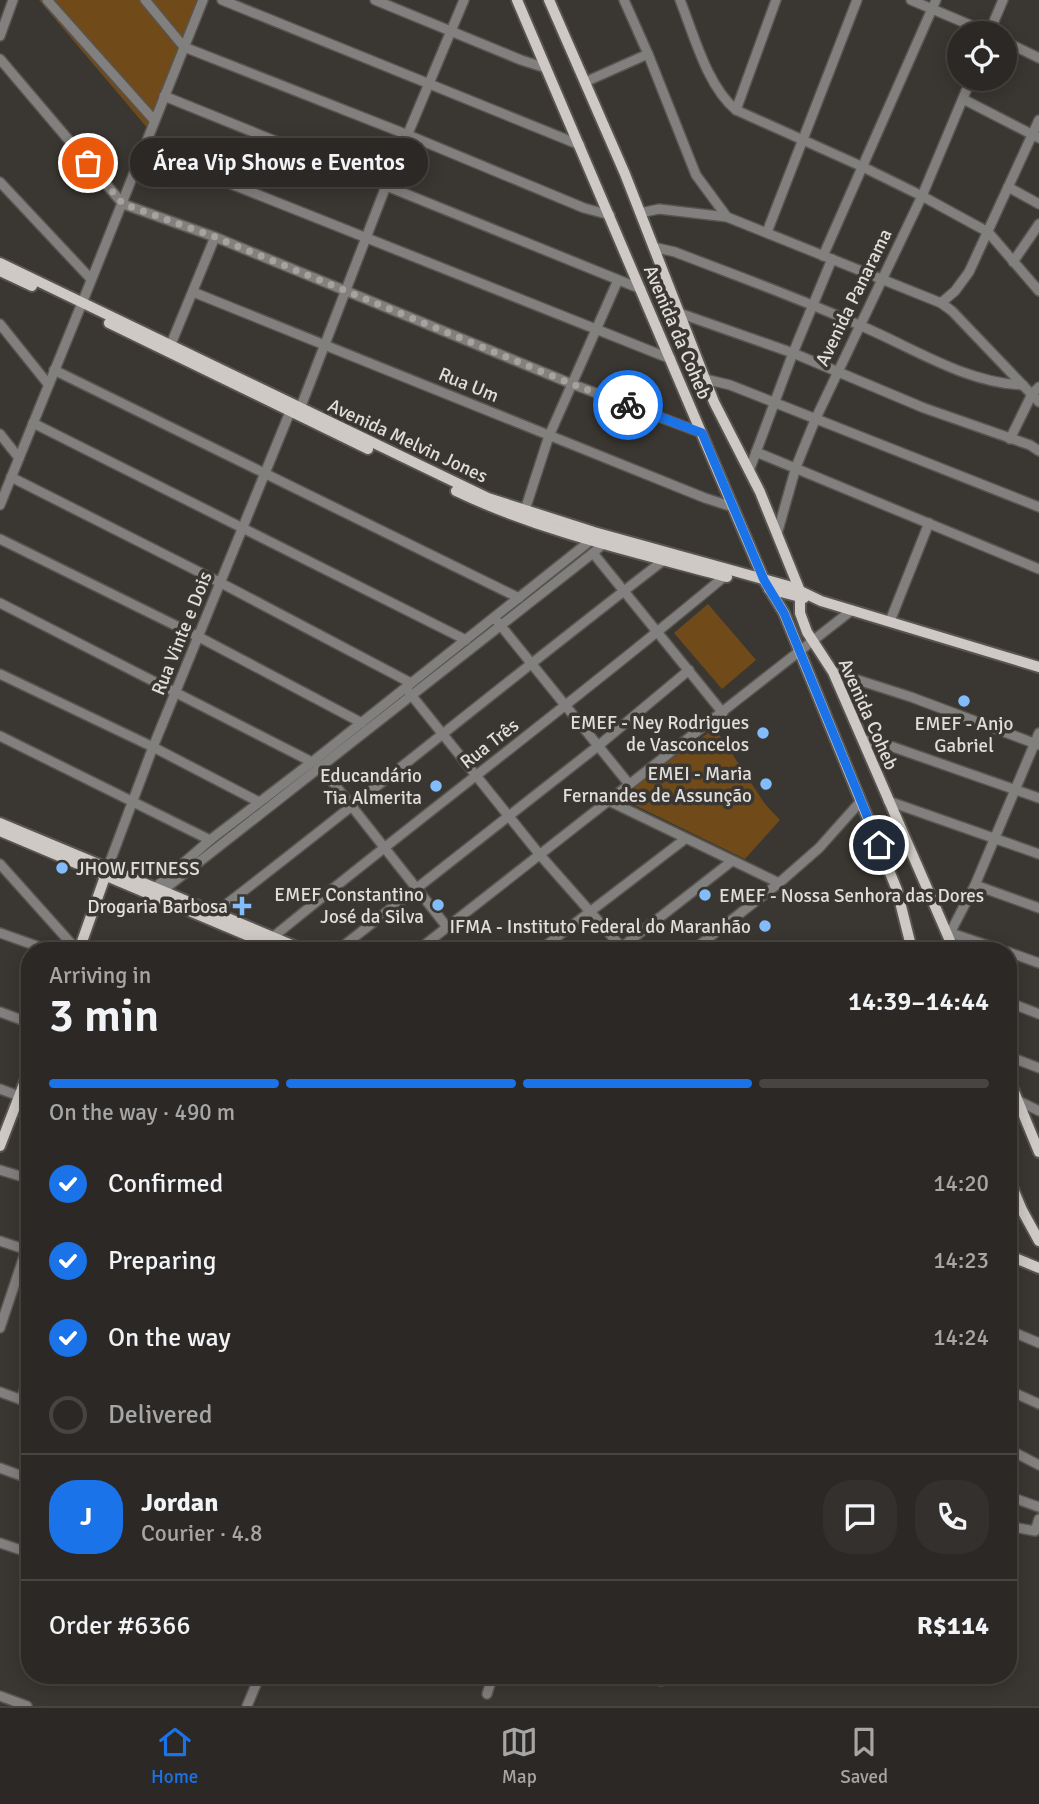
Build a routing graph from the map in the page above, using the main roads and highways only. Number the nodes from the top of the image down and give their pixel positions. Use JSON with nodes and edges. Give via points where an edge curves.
{"nodes":[{"id":1,"x":517,"y":0,"type":"edge"},
{"id":2,"x":549,"y":0,"type":"edge"},
{"id":3,"x":0,"y":263,"type":"edge"},
{"id":4,"x":0,"y":271,"type":"edge"},
{"id":5,"x":80,"y":304,"type":"junction"},
{"id":6,"x":295,"y":410,"type":"junction"},
{"id":7,"x":760,"y":492,"type":"joint"},
{"id":8,"x":597,"y":541,"type":"junction"},
{"id":9,"x":767,"y":584,"type":"junction"},
{"id":10,"x":800,"y":594,"type":"junction"},
{"id":11,"x":1039,"y":667,"type":"edge"},
{"id":12,"x":0,"y":823,"type":"edge"},
{"id":13,"x":0,"y":831,"type":"edge"},
{"id":14,"x":107,"y":871,"type":"junction"},
{"id":15,"x":155,"y":891,"type":"junction"},
{"id":16,"x":225,"y":921,"type":"junction"},
{"id":17,"x":81,"y":942,"type":"edge"},
{"id":18,"x":266,"y":942,"type":"edge"},
{"id":19,"x":285,"y":942,"type":"edge"},
{"id":20,"x":910,"y":942,"type":"edge"},
{"id":21,"x":951,"y":942,"type":"edge"},
{"id":22,"x":1017,"y":1097,"type":"edge"},
{"id":23,"x":21,"y":1104,"type":"edge"},
{"id":24,"x":0,"y":1146,"type":"edge"},
{"id":25,"x":1039,"y":1152,"type":"edge"},
{"id":26,"x":1017,"y":1198,"type":"edge"},
{"id":27,"x":1039,"y":1241,"type":"edge"},
{"id":28,"x":1017,"y":1259,"type":"edge"},
{"id":29,"x":1039,"y":1268,"type":"edge"}],
"edges":[{"from":1,"to":9,"type":"main road","name":"Avenida da Coheb"},
{"from":2,"to":7,"type":"main road","name":"Avenida da Coheb","via":[[705,379]]},
{"from":3,"to":5,"type":"main road","name":"Avenida Melvin Jones"},
{"from":4,"to":5,"type":"main road","name":"Avenida Melvin Jones"},
{"from":5,"to":6,"type":"main road","name":"Avenida Melvin Jones"},
{"from":5,"to":6,"type":"main road","name":"Avenida Melvin Jones","via":[[171,344]]},
{"from":6,"to":8,"type":"main road","name":"Avenida Melvin Jones","via":[[524,514]]},
{"from":7,"to":10,"type":"main road","name":"Avenida Coheb"},
{"from":8,"to":9,"type":"main road","name":"Avenida Melvin Jones"},
{"from":8,"to":9,"type":"main road","name":"Avenida Melvin Jones"},
{"from":9,"to":10,"type":"main road","name":"Avenida Melvin Jones"},
{"from":9,"to":20,"type":"main road","name":"Avenida da Coheb","via":[[784,613],[897,890]]},
{"from":10,"to":11,"type":"main road","name":"Avenida Melvin Jones"},
{"from":10,"to":21,"type":"main road","name":"Avenida Coheb","via":[[803,623],[833,672]]},
{"from":12,"to":14,"type":"main road"},
{"from":13,"to":14,"type":"main road"},
{"from":14,"to":15,"type":"main road"},
{"from":14,"to":17,"type":"main road"},
{"from":15,"to":16,"type":"main road"},
{"from":15,"to":16,"type":"main road"},
{"from":16,"to":18,"type":"main road"},
{"from":16,"to":19,"type":"main road"},
{"from":22,"to":25,"type":"main road"},
{"from":23,"to":24,"type":"main road"},
{"from":26,"to":27,"type":"main road"},
{"from":28,"to":29,"type":"main road"}]}
